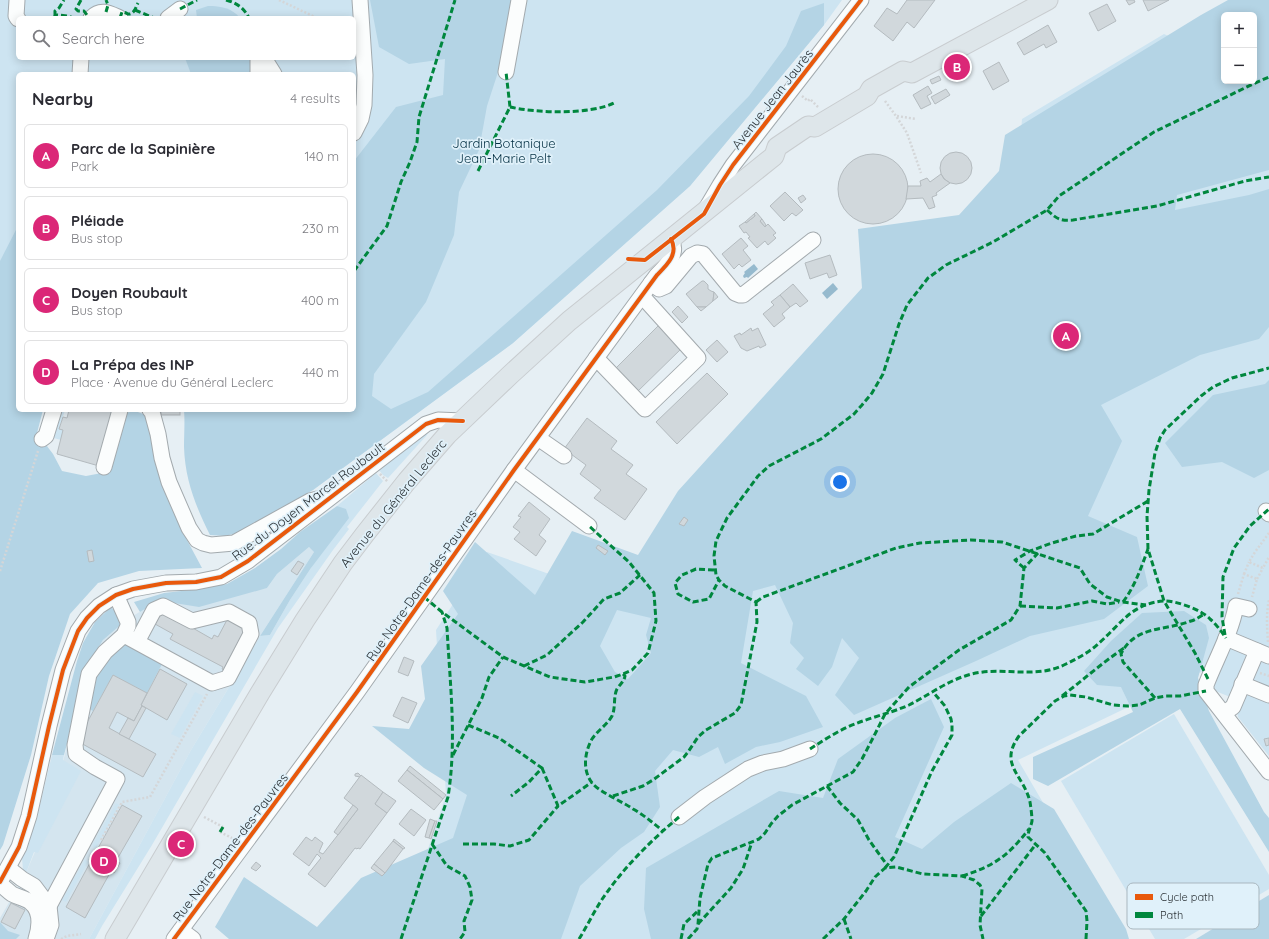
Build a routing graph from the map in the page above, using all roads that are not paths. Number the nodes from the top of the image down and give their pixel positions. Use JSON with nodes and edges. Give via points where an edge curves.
{"nodes":[{"id":1,"x":17,"y":0,"type":"edge"},
{"id":2,"x":360,"y":0,"type":"edge"},
{"id":3,"x":519,"y":0,"type":"edge"},
{"id":4,"x":861,"y":0,"type":"edge"},
{"id":5,"x":1048,"y":0,"type":"edge"},
{"id":6,"x":180,"y":9,"type":"dead end"},
{"id":7,"x":16,"y":16,"type":"edge"},
{"id":8,"x":94,"y":16,"type":"edge"},
{"id":9,"x":115,"y":16,"type":"edge"},
{"id":10,"x":171,"y":16,"type":"edge"},
{"id":11,"x":81,"y":60,"type":"edge"},
{"id":12,"x":258,"y":60,"type":"edge"},
{"id":13,"x":265,"y":60,"type":"edge"},
{"id":14,"x":80,"y":72,"type":"edge"},
{"id":15,"x":258,"y":72,"type":"edge"},
{"id":16,"x":273,"y":72,"type":"edge"},
{"id":17,"x":506,"y":72,"type":"dead end"},
{"id":18,"x":360,"y":76,"type":"edge"},
{"id":19,"x":356,"y":129,"type":"edge"},
{"id":20,"x":704,"y":214,"type":"junction"},
{"id":21,"x":813,"y":240,"type":"dead end"},
{"id":22,"x":664,"y":244,"type":"junction"},
{"id":23,"x":654,"y":279,"type":"junction"},
{"id":24,"x":642,"y":296,"type":"junction"},
{"id":25,"x":596,"y":358,"type":"junction"},
{"id":26,"x":53,"y":412,"type":"edge"},
{"id":27,"x":119,"y":412,"type":"edge"},
{"id":28,"x":151,"y":412,"type":"edge"},
{"id":29,"x":463,"y":421,"type":"junction"},
{"id":30,"x":538,"y":438,"type":"junction"},
{"id":31,"x":42,"y":439,"type":"road end"},
{"id":32,"x":564,"y":456,"type":"dead end"},
{"id":33,"x":104,"y":467,"type":"dead end"},
{"id":34,"x":514,"y":470,"type":"junction"},
{"id":35,"x":336,"y":494,"type":"junction"},
{"id":36,"x":589,"y":526,"type":"dead end"},
{"id":37,"x":116,"y":595,"type":"junction"},
{"id":38,"x":1243,"y":608,"type":"road end"},
{"id":39,"x":131,"y":638,"type":"junction"},
{"id":40,"x":1226,"y":638,"type":"junction"},
{"id":41,"x":1265,"y":650,"type":"edge"},
{"id":42,"x":1242,"y":684,"type":"junction"},
{"id":43,"x":1269,"y":695,"type":"edge"},
{"id":44,"x":1224,"y":713,"type":"junction"},
{"id":45,"x":810,"y":749,"type":"dead end"},
{"id":46,"x":1269,"y":772,"type":"edge"},
{"id":47,"x":679,"y":817,"type":"dead end"},
{"id":48,"x":8,"y":868,"type":"junction"},
{"id":49,"x":0,"y":883,"type":"edge"},
{"id":50,"x":49,"y":906,"type":"junction"},
{"id":51,"x":178,"y":934,"type":"edge"},
{"id":52,"x":36,"y":939,"type":"edge"},
{"id":53,"x":46,"y":939,"type":"edge"},
{"id":54,"x":115,"y":939,"type":"edge"},
{"id":55,"x":193,"y":939,"type":"edge"}],
"edges":[{"from":1,"to":7,"type":"street"},
{"from":2,"to":18,"type":"street"},
{"from":3,"to":17,"type":"street"},
{"from":4,"to":20,"type":"street","name":"Avenue Jean Jaurès","via":[[733,166]]},
{"from":5,"to":20,"type":"main road","name":"Avenue du Général Leclerc","via":[[912,73],[908,82],[815,127],[813,136],[783,156],[774,156]]},
{"from":6,"to":10,"type":"street"},
{"from":8,"to":9,"type":"street","via":[[99,12],[106,12]]},
{"from":11,"to":14,"type":"street"},
{"from":12,"to":15,"type":"street"},
{"from":13,"to":16,"type":"street"},
{"from":18,"to":19,"type":"street","via":[[364,105]]},
{"from":20,"to":22,"type":"main road","name":"Avenue du Général Leclerc"},
{"from":21,"to":23,"type":"street","via":[[743,295],[735,293],[700,253],[691,256],[666,286],[659,289]]},
{"from":22,"to":23,"type":"street","name":"Rue Notre-Dame-des-Pauvres","via":[[674,245],[674,251],[667,265]]},
{"from":22,"to":29,"type":"main road","name":"Avenue du Général Leclerc","via":[[569,321]]},
{"from":23,"to":24,"type":"street","name":"Rue Notre-Dame-des-Pauvres"},
{"from":24,"to":25,"type":"street","name":"Rue Notre-Dame-des-Pauvres"},
{"from":24,"to":25,"type":"street","via":[[698,358],[645,408]]},
{"from":25,"to":30,"type":"street","name":"Rue Notre-Dame-des-Pauvres"},
{"from":26,"to":31,"type":"street","via":[[46,436]]},
{"from":27,"to":33,"type":"street"},
{"from":28,"to":35,"type":"street","via":[[172,487],[189,528],[197,540],[203,543],[234,543],[310,500]]},
{"from":29,"to":35,"type":"street","name":"Rue du Doyen Marcel Roubault","via":[[438,420],[426,424]]},
{"from":29,"to":54,"type":"main road","name":"Avenue du Général Leclerc","via":[[429,456],[370,528],[309,614]]},
{"from":30,"to":32,"type":"street"},
{"from":30,"to":34,"type":"street","name":"Rue Notre-Dame-des-Pauvres"},
{"from":34,"to":36,"type":"street"},
{"from":34,"to":51,"type":"street","name":"Rue Notre-Dame-des-Pauvres","via":[[357,692]]},
{"from":35,"to":37,"type":"street","name":"Rue du Doyen Marcel Roubault","via":[[248,561],[221,577],[196,582],[166,583]]},
{"from":37,"to":39,"type":"street","via":[[128,622]]},
{"from":37,"to":48,"type":"street","name":"Rue du Doyen Marcel Roubault","via":[[99,606],[78,631],[61,677],[29,816],[19,847]]},
{"from":38,"to":40,"type":"street","via":[[1234,614]]},
{"from":39,"to":39,"type":"street","via":[[212,683],[228,678],[251,634],[249,623],[229,612],[192,621],[163,606],[154,610]]},
{"from":39,"to":50,"type":"street","via":[[105,652],[89,674],[74,745],[76,754],[117,779]]},
{"from":40,"to":41,"type":"street"},
{"from":40,"to":44,"type":"street","via":[[1206,685],[1206,691]]},
{"from":41,"to":42,"type":"street"},
{"from":42,"to":43,"type":"street"},
{"from":42,"to":44,"type":"street","via":[[1233,707]]},
{"from":44,"to":46,"type":"street"},
{"from":45,"to":47,"type":"street","via":[[748,770]]},
{"from":48,"to":49,"type":"street","name":"Rue du Doyen Marcel Roubault"},
{"from":48,"to":50,"type":"street","via":[[34,886]]},
{"from":49,"to":52,"type":"street","via":[[11,894],[30,902],[38,911],[40,922]]},
{"from":50,"to":53,"type":"street","via":[[51,925]]},
{"from":51,"to":55,"type":"street"}]}
